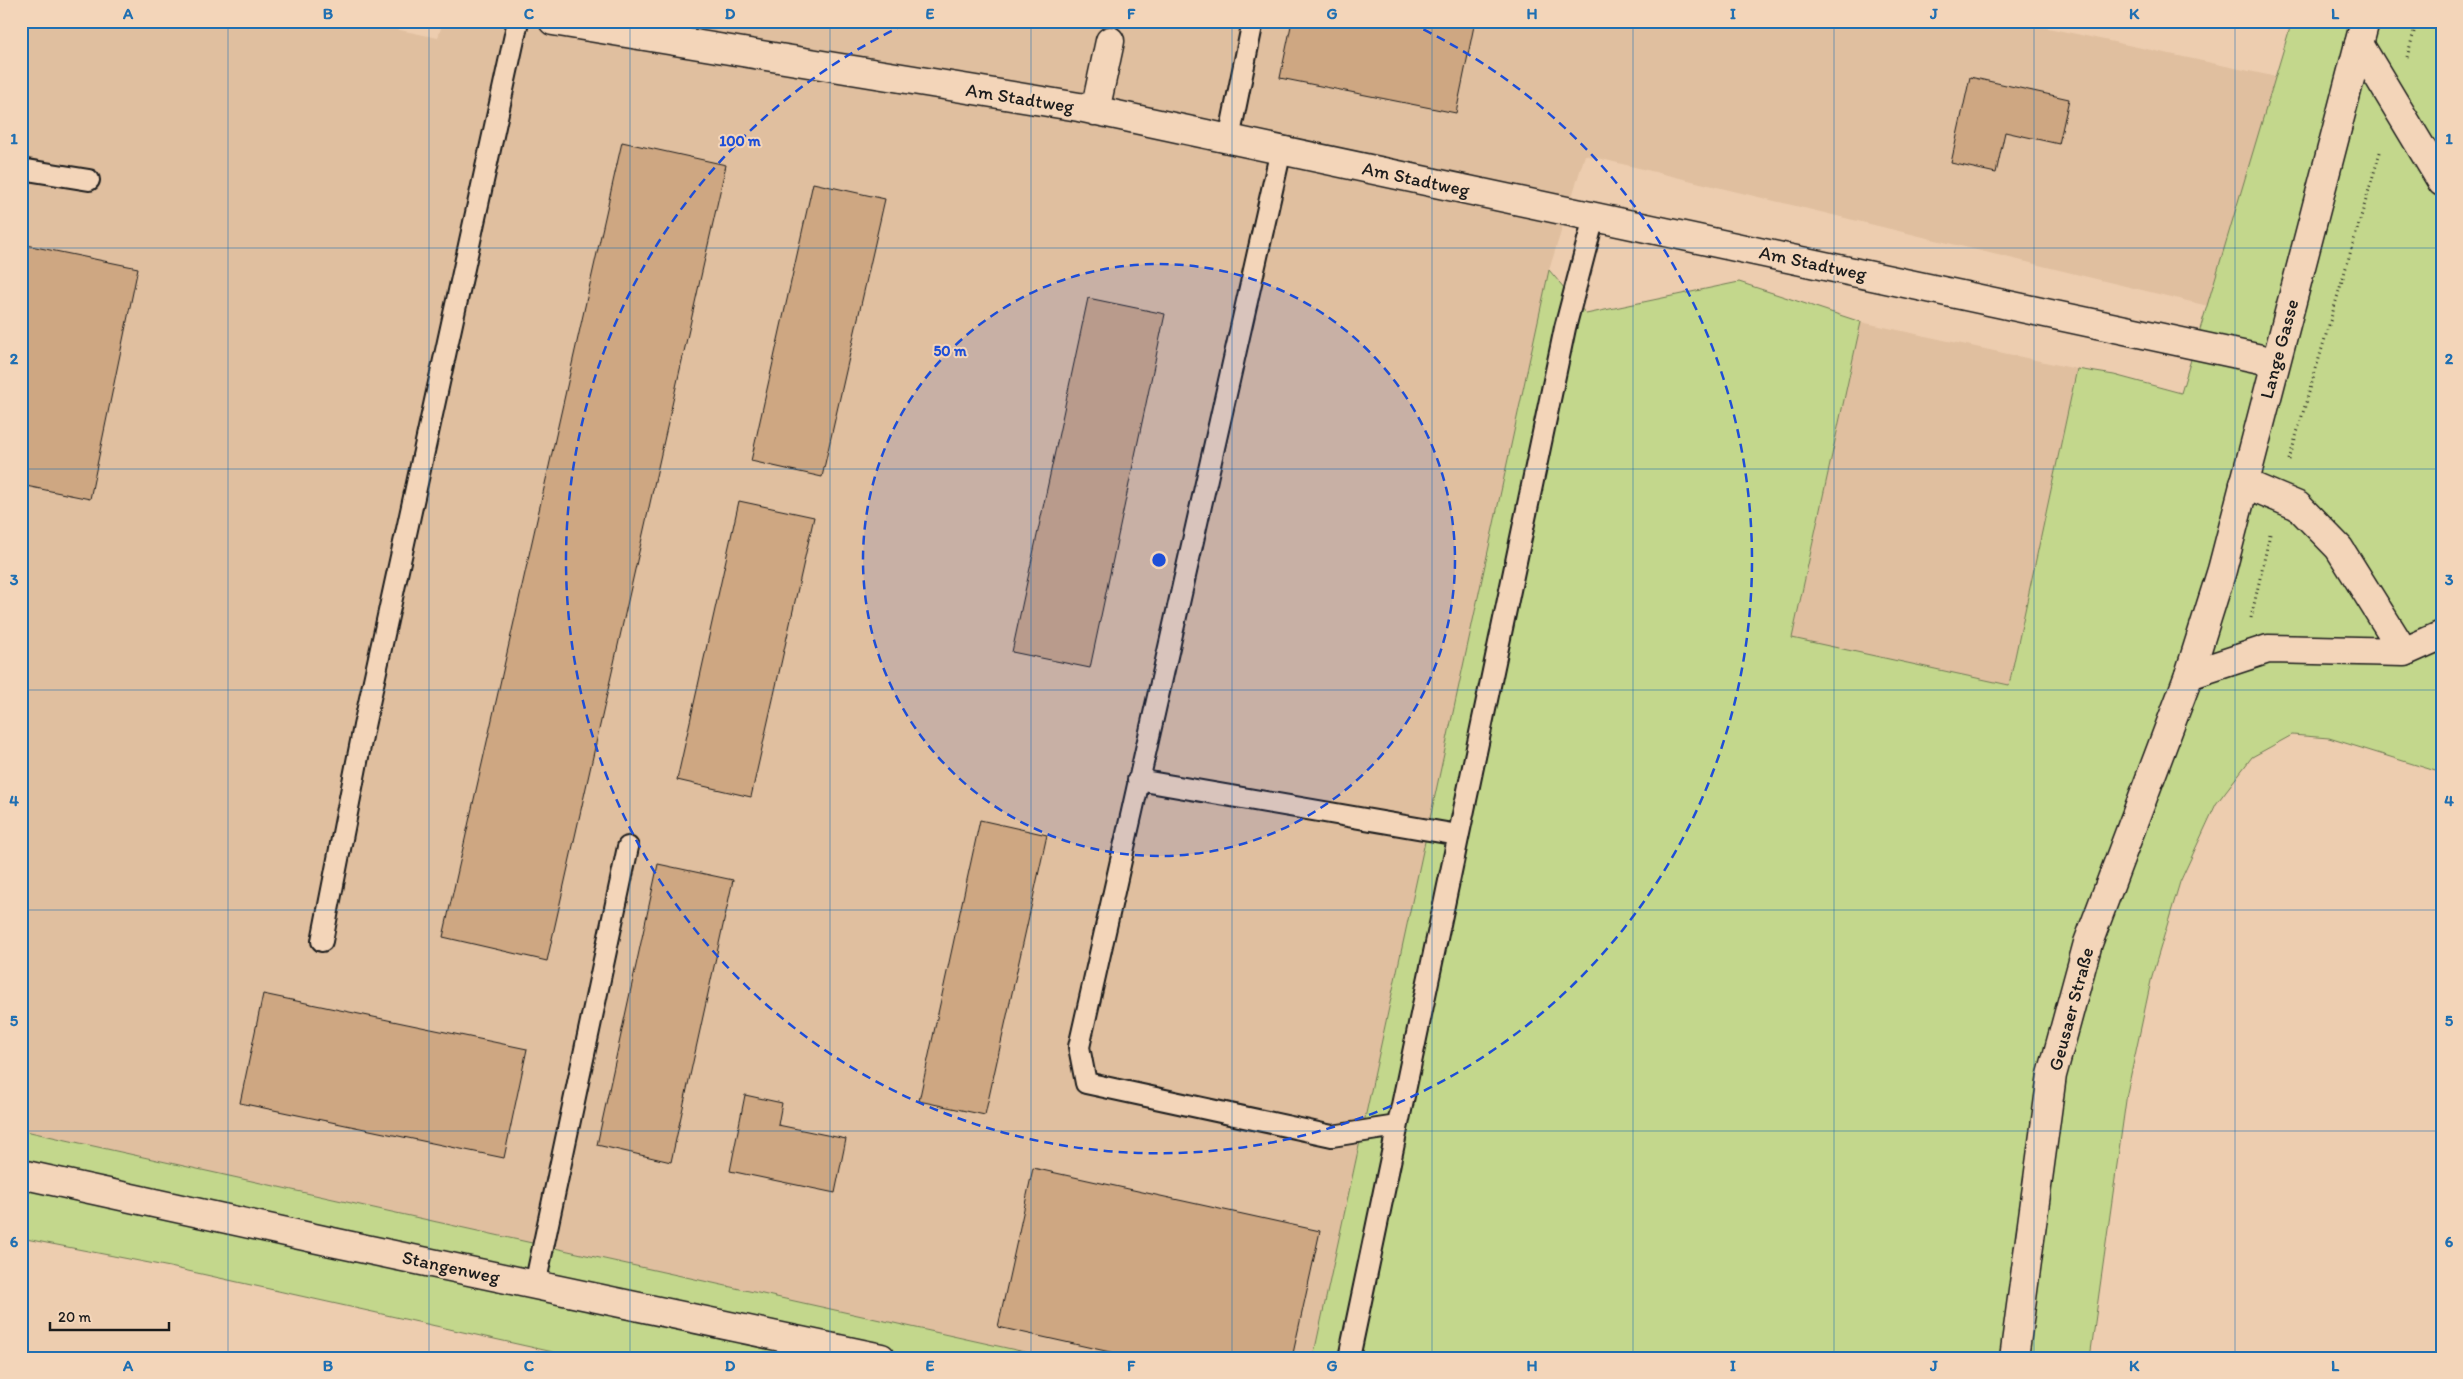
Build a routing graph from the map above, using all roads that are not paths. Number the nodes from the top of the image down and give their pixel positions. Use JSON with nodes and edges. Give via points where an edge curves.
{"nodes":[{"id":1,"x":518,"y":21,"type":"edge"},
{"id":2,"x":554,"y":21,"type":"edge"},
{"id":3,"x":1253,"y":21,"type":"edge"},
{"id":4,"x":2362,"y":32,"type":"edge"},
{"id":5,"x":1110,"y":41,"type":"dead end"},
{"id":6,"x":1096,"y":111,"type":"junction"},
{"id":7,"x":1229,"y":139,"type":"junction"},
{"id":8,"x":1281,"y":150,"type":"junction"},
{"id":9,"x":21,"y":169,"type":"edge"},
{"id":10,"x":89,"y":180,"type":"dead end"},
{"id":11,"x":2442,"y":182,"type":"edge"},
{"id":12,"x":1594,"y":217,"type":"junction"},
{"id":13,"x":2275,"y":362,"type":"junction"},
{"id":14,"x":2244,"y":483,"type":"junction"},
{"id":15,"x":2442,"y":635,"type":"edge"},
{"id":16,"x":2404,"y":652,"type":"junction"},
{"id":17,"x":2189,"y":675,"type":"junction"},
{"id":18,"x":1138,"y":780,"type":"junction"},
{"id":19,"x":1458,"y":835,"type":"junction"},
{"id":20,"x":628,"y":848,"type":"dead end"},
{"id":21,"x":322,"y":941,"type":"dead end"},
{"id":22,"x":1397,"y":1126,"type":"junction"},
{"id":23,"x":21,"y":1174,"type":"edge"},
{"id":24,"x":535,"y":1285,"type":"junction"},
{"id":25,"x":881,"y":1358,"type":"edge"},
{"id":26,"x":1349,"y":1358,"type":"edge"},
{"id":27,"x":2014,"y":1358,"type":"edge"}],
"edges":[{"from":1,"to":21,"type":"lane","via":[[364,726]]},
{"from":2,"to":6,"type":"street","name":"Am Stadtweg"},
{"from":3,"to":7,"type":"lane"},
{"from":4,"to":11,"type":"street"},
{"from":4,"to":13,"type":"street","name":"Lange Gasse"},
{"from":5,"to":6,"type":"street"},
{"from":6,"to":7,"type":"street","name":"Am Stadtweg"},
{"from":7,"to":8,"type":"street","name":"Am Stadtweg"},
{"from":8,"to":12,"type":"street","name":"Am Stadtweg"},
{"from":8,"to":18,"type":"lane"},
{"from":9,"to":10,"type":"lane"},
{"from":12,"to":13,"type":"street","name":"Am Stadtweg"},
{"from":12,"to":19,"type":"lane","via":[[1565,328]]},
{"from":13,"to":14,"type":"street","name":"Lange Gasse"},
{"from":14,"to":16,"type":"street","via":[[2298,506],[2326,534],[2339,548]]},
{"from":14,"to":17,"type":"street","name":"Lange Gasse","via":[[2222,570]]},
{"from":15,"to":16,"type":"street"},
{"from":16,"to":17,"type":"street","via":[[2268,649]]},
{"from":17,"to":27,"type":"street","name":"Geusaer Straße","via":[[2088,943],[2052,1076]]},
{"from":18,"to":19,"type":"lane"},
{"from":18,"to":22,"type":"lane","via":[[1079,1047],[1086,1083],[1332,1136]]},
{"from":19,"to":22,"type":"lane"},
{"from":20,"to":24,"type":"lane"},
{"from":22,"to":26,"type":"lane"},
{"from":23,"to":24,"type":"street","name":"Stangenweg"},
{"from":24,"to":25,"type":"street","name":"Stangenweg"}]}
